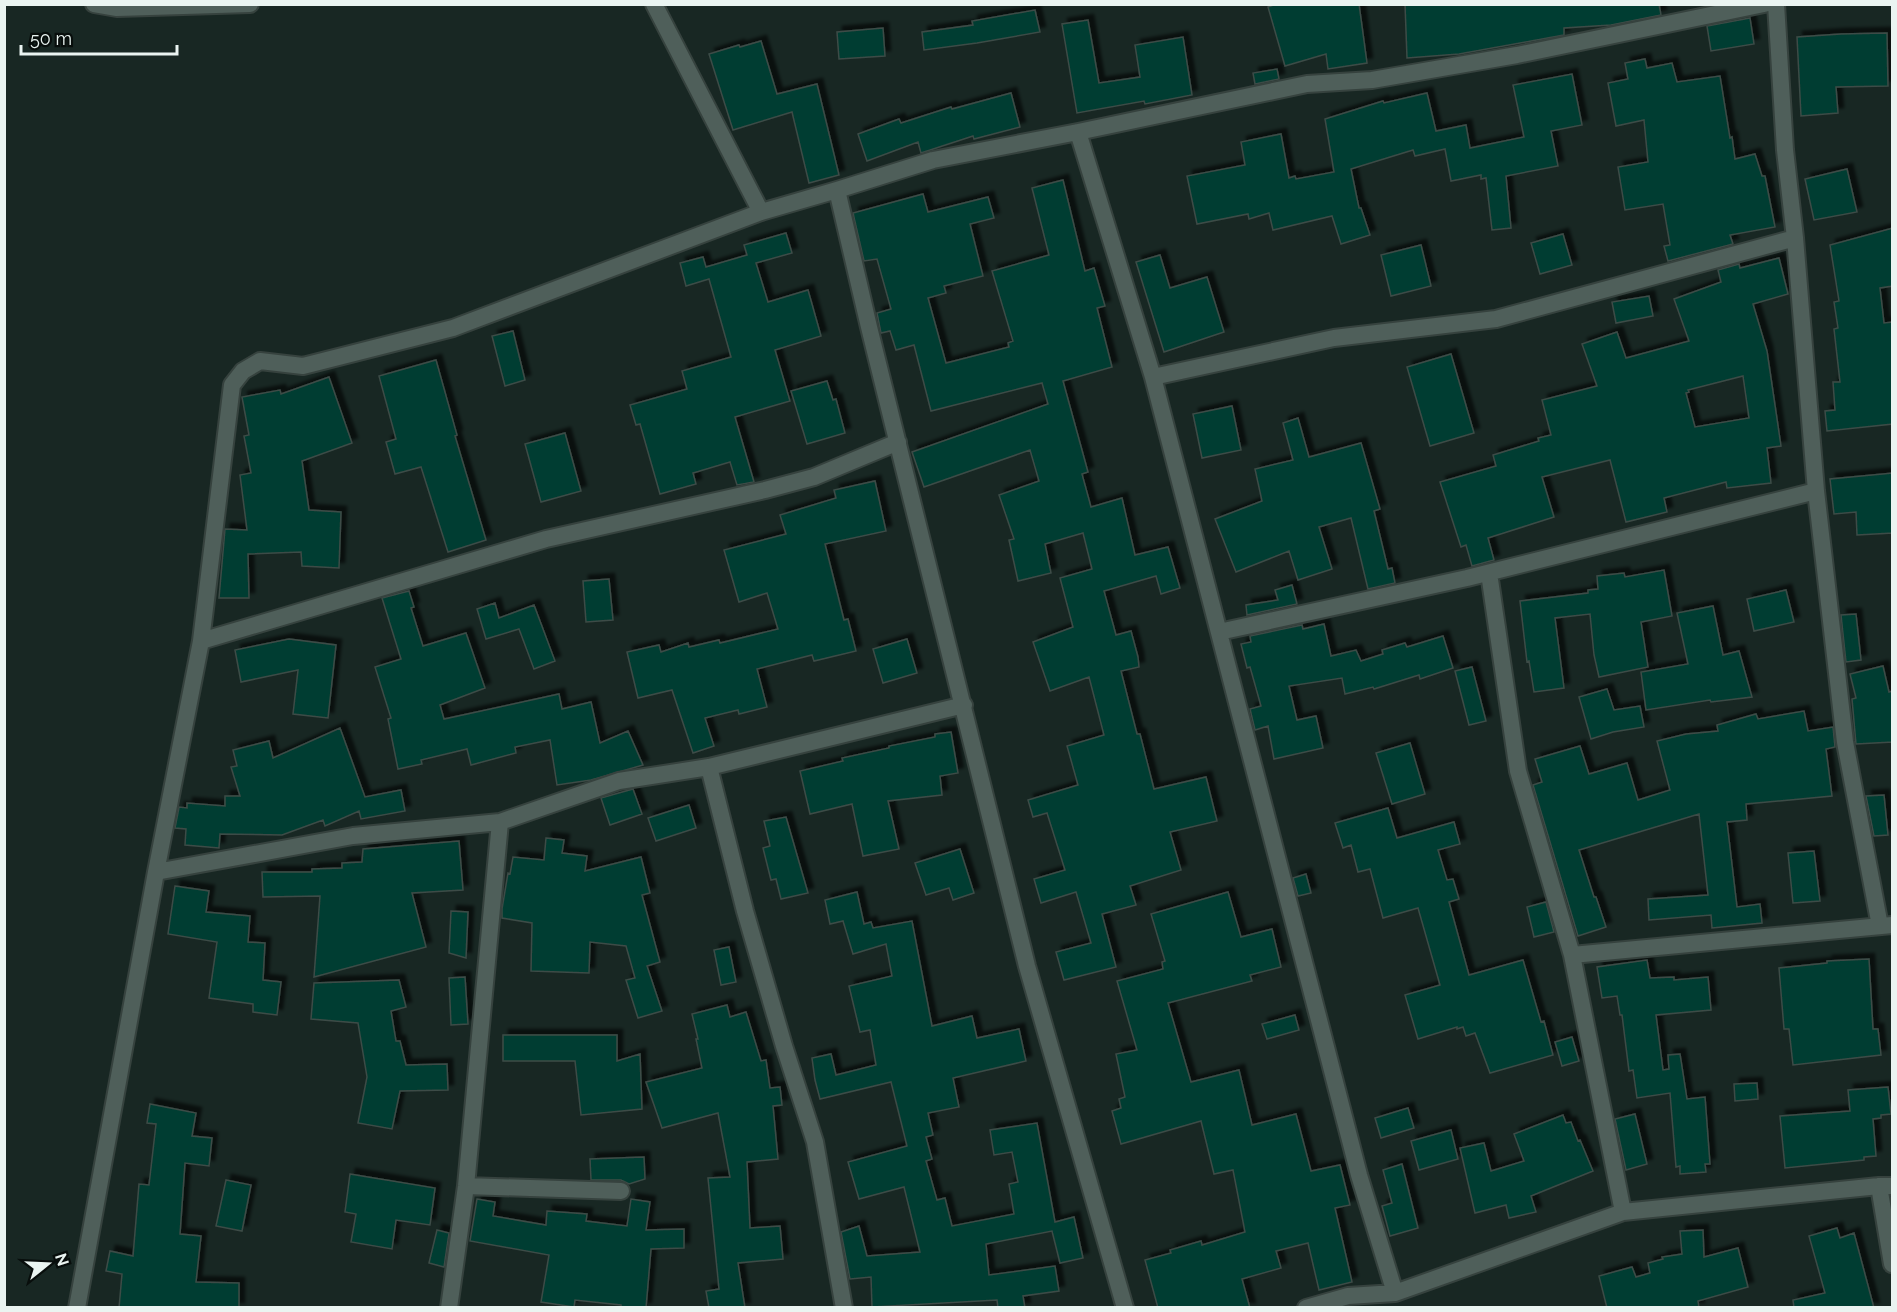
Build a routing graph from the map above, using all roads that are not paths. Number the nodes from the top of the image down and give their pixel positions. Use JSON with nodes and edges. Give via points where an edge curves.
{"nodes":[{"id":1,"x":94,"y":4,"type":"edge"},
{"id":2,"x":250,"y":4,"type":"edge"},
{"id":3,"x":654,"y":4,"type":"edge"},
{"id":4,"x":1764,"y":4,"type":"edge"},
{"id":5,"x":1776,"y":4,"type":"edge"},
{"id":6,"x":1078,"y":132,"type":"junction"},
{"id":7,"x":837,"y":190,"type":"junction"},
{"id":8,"x":761,"y":212,"type":"junction"},
{"id":9,"x":1795,"y":238,"type":"junction"},
{"id":10,"x":1153,"y":377,"type":"junction"},
{"id":11,"x":898,"y":442,"type":"junction"},
{"id":12,"x":1816,"y":491,"type":"junction"},
{"id":13,"x":1489,"y":573,"type":"junction"},
{"id":14,"x":1219,"y":632,"type":"junction"},
{"id":15,"x":201,"y":641,"type":"junction"},
{"id":16,"x":964,"y":705,"type":"junction"},
{"id":17,"x":709,"y":768,"type":"junction"},
{"id":18,"x":500,"y":822,"type":"junction"},
{"id":19,"x":156,"y":872,"type":"junction"},
{"id":20,"x":1886,"y":925,"type":"edge"},
{"id":21,"x":1572,"y":955,"type":"junction"},
{"id":22,"x":466,"y":1186,"type":"junction"},
{"id":23,"x":1886,"y":1186,"type":"edge"},
{"id":24,"x":621,"y":1191,"type":"dead end"},
{"id":25,"x":1623,"y":1212,"type":"junction"},
{"id":26,"x":1893,"y":1264,"type":"edge"},
{"id":27,"x":1395,"y":1293,"type":"junction"},
{"id":28,"x":77,"y":1308,"type":"edge"},
{"id":29,"x":449,"y":1308,"type":"edge"},
{"id":30,"x":844,"y":1308,"type":"edge"},
{"id":31,"x":1125,"y":1308,"type":"edge"},
{"id":32,"x":1306,"y":1308,"type":"edge"}],
"edges":[{"from":1,"to":2,"type":"street","via":[[117,8]]},
{"from":3,"to":8,"type":"street"},
{"from":4,"to":6,"type":"street","via":[[1516,55],[1372,80],[1307,84]]},
{"from":5,"to":9,"type":"street"},
{"from":6,"to":7,"type":"street","via":[[933,160]]},
{"from":6,"to":10,"type":"street"},
{"from":7,"to":8,"type":"street"},
{"from":7,"to":11,"type":"street"},
{"from":8,"to":15,"type":"street","via":[[453,328],[303,366],[260,361],[243,370],[232,385]]},
{"from":9,"to":10,"type":"street","via":[[1496,319],[1334,338]]},
{"from":9,"to":12,"type":"street"},
{"from":10,"to":14,"type":"street"},
{"from":11,"to":15,"type":"street","via":[[813,477],[546,538]]},
{"from":11,"to":16,"type":"street"},
{"from":12,"to":13,"type":"street"},
{"from":12,"to":20,"type":"street","via":[[1845,742]]},
{"from":13,"to":14,"type":"street"},
{"from":13,"to":21,"type":"street","via":[[1518,771]]},
{"from":14,"to":27,"type":"street","via":[[1359,1174]]},
{"from":15,"to":19,"type":"street"},
{"from":16,"to":17,"type":"street"},
{"from":16,"to":31,"type":"street","via":[[1027,966]]},
{"from":17,"to":18,"type":"street","via":[[619,781]]},
{"from":17,"to":30,"type":"street","via":[[745,911],[815,1142]]},
{"from":18,"to":19,"type":"street","via":[[353,836]]},
{"from":18,"to":22,"type":"street"},
{"from":19,"to":28,"type":"street"},
{"from":20,"to":21,"type":"street"},
{"from":21,"to":25,"type":"street"},
{"from":22,"to":24,"type":"street"},
{"from":22,"to":29,"type":"street"},
{"from":23,"to":25,"type":"street"},
{"from":23,"to":26,"type":"street"},
{"from":25,"to":27,"type":"street"},
{"from":27,"to":32,"type":"street","via":[[1347,1296]]}]}
